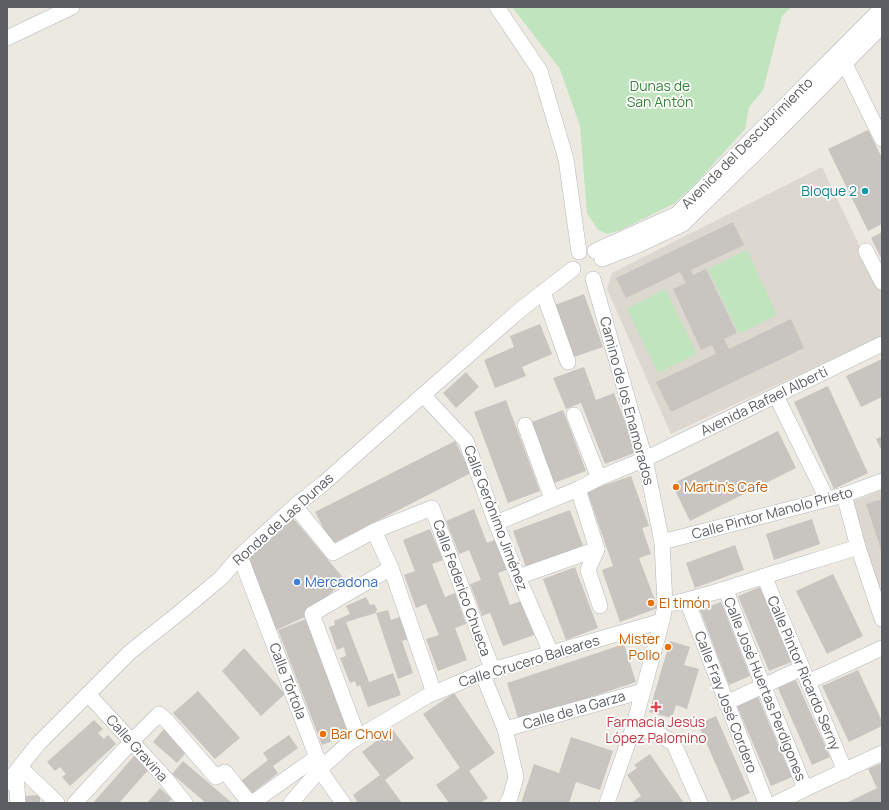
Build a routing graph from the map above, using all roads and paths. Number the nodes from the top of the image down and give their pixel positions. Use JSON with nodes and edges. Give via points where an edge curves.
{"nodes":[{"id":1,"x":72,"y":7,"type":"edge"},
{"id":2,"x":497,"y":7,"type":"edge"},
{"id":3,"x":882,"y":8,"type":"edge"},
{"id":4,"x":882,"y":26,"type":"edge"},
{"id":5,"x":7,"y":38,"type":"edge"},
{"id":6,"x":844,"y":64,"type":"junction"},
{"id":7,"x":876,"y":112,"type":"edge"},
{"id":8,"x":882,"y":140,"type":"edge"},
{"id":9,"x":866,"y":251,"type":"dead end"},
{"id":10,"x":579,"y":252,"type":"junction"},
{"id":11,"x":598,"y":255,"type":"junction"},
{"id":12,"x":573,"y":269,"type":"junction"},
{"id":13,"x":593,"y":279,"type":"junction"},
{"id":14,"x":882,"y":282,"type":"edge"},
{"id":15,"x":543,"y":292,"type":"junction"},
{"id":16,"x":882,"y":344,"type":"edge"},
{"id":17,"x":568,"y":362,"type":"dead end"},
{"id":18,"x":423,"y":395,"type":"junction"},
{"id":19,"x":776,"y":396,"type":"junction"},
{"id":20,"x":574,"y":415,"type":"dead end"},
{"id":21,"x":525,"y":425,"type":"dead end"},
{"id":22,"x":645,"y":459,"type":"junction"},
{"id":23,"x":599,"y":478,"type":"junction"},
{"id":24,"x":882,"y":480,"type":"edge"},
{"id":25,"x":578,"y":489,"type":"junction"},
{"id":26,"x":844,"y":495,"type":"junction"},
{"id":27,"x":552,"y":499,"type":"junction"},
{"id":28,"x":827,"y":499,"type":"junction"},
{"id":29,"x":295,"y":506,"type":"junction"},
{"id":30,"x":496,"y":522,"type":"junction"},
{"id":31,"x":374,"y":531,"type":"junction"},
{"id":32,"x":662,"y":542,"type":"junction"},
{"id":33,"x":858,"y":547,"type":"junction"},
{"id":34,"x":598,"y":549,"type":"junction"},
{"id":35,"x":240,"y":556,"type":"junction"},
{"id":36,"x":390,"y":568,"type":"junction"},
{"id":37,"x":764,"y":576,"type":"junction"},
{"id":38,"x":518,"y":577,"type":"junction"},
{"id":39,"x":726,"y":590,"type":"junction"},
{"id":40,"x":687,"y":601,"type":"junction"},
{"id":41,"x":665,"y":605,"type":"junction"},
{"id":42,"x":600,"y":606,"type":"dead end"},
{"id":43,"x":882,"y":619,"type":"edge"},
{"id":44,"x":662,"y":621,"type":"junction"},
{"id":45,"x":882,"y":648,"type":"edge"},
{"id":46,"x":551,"y":653,"type":"junction"},
{"id":47,"x":802,"y":668,"type":"junction"},
{"id":48,"x":488,"y":672,"type":"junction"},
{"id":49,"x":808,"y":682,"type":"junction"},
{"id":50,"x":763,"y":686,"type":"junction"},
{"id":51,"x":642,"y":691,"type":"junction"},
{"id":52,"x":434,"y":693,"type":"junction"},
{"id":53,"x":88,"y":694,"type":"junction"},
{"id":54,"x":726,"y":702,"type":"junction"},
{"id":55,"x":633,"y":728,"type":"junction"},
{"id":56,"x":505,"y":729,"type":"junction"},
{"id":57,"x":358,"y":737,"type":"junction"},
{"id":58,"x":132,"y":741,"type":"junction"},
{"id":59,"x":882,"y":754,"type":"edge"},
{"id":60,"x":319,"y":762,"type":"junction"},
{"id":61,"x":845,"y":770,"type":"junction"},
{"id":62,"x":14,"y":774,"type":"edge"},
{"id":63,"x":805,"y":789,"type":"junction"},
{"id":64,"x":18,"y":803,"type":"edge"},
{"id":65,"x":56,"y":803,"type":"edge"},
{"id":66,"x":75,"y":803,"type":"edge"},
{"id":67,"x":185,"y":803,"type":"edge"},
{"id":68,"x":251,"y":803,"type":"edge"},
{"id":69,"x":291,"y":803,"type":"edge"},
{"id":70,"x":343,"y":803,"type":"edge"},
{"id":71,"x":507,"y":803,"type":"edge"},
{"id":72,"x":608,"y":803,"type":"edge"},
{"id":73,"x":700,"y":803,"type":"edge"},
{"id":74,"x":766,"y":803,"type":"edge"},
{"id":75,"x":777,"y":803,"type":"edge"}],
"edges":[{"from":1,"to":5,"type":"street"},
{"from":2,"to":10,"type":"street","via":[[540,71],[566,159]]},
{"from":3,"to":11,"type":"street","name":"Avenida del Descubrimiento","via":[[677,214]]},
{"from":4,"to":6,"type":"street","name":"Avenida del Descubrimiento"},
{"from":6,"to":7,"type":"street"},
{"from":6,"to":11,"type":"street","name":"Avenida del Descubrimiento","via":[[682,224],[636,246]]},
{"from":7,"to":8,"type":"street"},
{"from":9,"to":14,"type":"street"},
{"from":10,"to":11,"type":"street","via":[[587,250]]},
{"from":10,"to":12,"type":"street","via":[[573,260]]},
{"from":11,"to":13,"type":"street","via":[[602,269]]},
{"from":12,"to":13,"type":"street","via":[[578,277]]},
{"from":12,"to":15,"type":"street","name":"Ronda de Las Dunas"},
{"from":13,"to":22,"type":"street","name":"Camino de los Enamorados"},
{"from":15,"to":17,"type":"street"},
{"from":15,"to":18,"type":"street","name":"Ronda de Las Dunas"},
{"from":16,"to":19,"type":"street","name":"Avenida Rafael Alberti"},
{"from":18,"to":29,"type":"street","name":"Ronda de Las Dunas"},
{"from":18,"to":30,"type":"street","name":"Calle Gerónimo Jiménez","via":[[466,441]]},
{"from":19,"to":22,"type":"street","name":"Avenida Rafael Alberti"},
{"from":19,"to":28,"type":"street"},
{"from":20,"to":23,"type":"street"},
{"from":21,"to":27,"type":"street"},
{"from":22,"to":23,"type":"street","name":"Avenida Rafael Alberti"},
{"from":22,"to":32,"type":"street","name":"Camino de los Enamorados"},
{"from":23,"to":25,"type":"street","name":"Avenida Rafael Alberti"},
{"from":24,"to":26,"type":"street","name":"Calle Pintor Manolo Prieto"},
{"from":25,"to":27,"type":"street","name":"Avenida Rafael Alberti"},
{"from":25,"to":34,"type":"street"},
{"from":26,"to":28,"type":"street","name":"Calle Pintor Manolo Prieto"},
{"from":26,"to":33,"type":"street"},
{"from":27,"to":30,"type":"street","name":"Avenida Rafael Alberti"},
{"from":28,"to":32,"type":"street","name":"Calle Pintor Manolo Prieto"},
{"from":29,"to":31,"type":"street","name":"Calle Federico Chueca","via":[[333,553]]},
{"from":29,"to":35,"type":"street","name":"Ronda de Las Dunas"},
{"from":30,"to":38,"type":"street","name":"Calle Gerónimo Jiménez"},
{"from":31,"to":36,"type":"street"},
{"from":31,"to":48,"type":"street","name":"Calle Federico Chueca","via":[[432,508]]},
{"from":32,"to":41,"type":"street","name":"Camino de los Enamorados"},
{"from":33,"to":37,"type":"street"},
{"from":33,"to":43,"type":"street"},
{"from":34,"to":38,"type":"street"},
{"from":34,"to":42,"type":"street","via":[[588,570]]},
{"from":35,"to":53,"type":"street","name":"Ronda de Las Dunas","via":[[221,578],[130,652]]},
{"from":35,"to":60,"type":"street","name":"Calle Tórtola"},
{"from":36,"to":52,"type":"street"},
{"from":36,"to":57,"type":"street","via":[[312,614]]},
{"from":37,"to":39,"type":"street"},
{"from":37,"to":47,"type":"street","name":"Calle Pintor Ricardo Serny"},
{"from":38,"to":46,"type":"street","name":"Calle Gerónimo Jiménez"},
{"from":39,"to":40,"type":"street"},
{"from":39,"to":50,"type":"street","name":"Calle José Huertas Perdigones"},
{"from":40,"to":41,"type":"street"},
{"from":40,"to":54,"type":"street","name":"Calle Fray José Cordero"},
{"from":41,"to":44,"type":"street","name":"Camino de los Enamorados"},
{"from":44,"to":46,"type":"street","name":"Calle Crucero Baleares"},
{"from":44,"to":51,"type":"street","name":"Camino de los Enamorados"},
{"from":45,"to":49,"type":"street"},
{"from":46,"to":48,"type":"street","name":"Calle Crucero Baleares"},
{"from":47,"to":49,"type":"street","name":"Calle Pintor Ricardo Serny"},
{"from":47,"to":50,"type":"street"},
{"from":48,"to":52,"type":"street","name":"Calle Crucero Baleares"},
{"from":48,"to":56,"type":"street"},
{"from":49,"to":61,"type":"street","name":"Calle Pintor Ricardo Serny"},
{"from":50,"to":54,"type":"street"},
{"from":50,"to":63,"type":"street","name":"Calle José Huertas Perdigones"},
{"from":51,"to":55,"type":"street","name":"Camino de los Enamorados"},
{"from":51,"to":56,"type":"street","name":"Calle de la Garza"},
{"from":52,"to":57,"type":"street","name":"Calle Crucero Baleares"},
{"from":53,"to":58,"type":"street","name":"Calle Gravina"},
{"from":53,"to":62,"type":"street","name":"Ronda de Las Dunas","via":[[38,744]]},
{"from":54,"to":74,"type":"street","name":"Calle Fray José Cordero"},
{"from":55,"to":72,"type":"street","name":"Camino de los Enamorados"},
{"from":55,"to":73,"type":"street","via":[[659,734],[674,744]]},
{"from":56,"to":71,"type":"street","via":[[516,777]]},
{"from":57,"to":60,"type":"street","name":"Calle Crucero Baleares"},
{"from":58,"to":66,"type":"street"},
{"from":58,"to":67,"type":"street","name":"Calle Gravina"},
{"from":58,"to":68,"type":"street","via":[[159,714],[216,777],[225,772]]},
{"from":59,"to":61,"type":"street"},
{"from":60,"to":68,"type":"street"},
{"from":60,"to":69,"type":"street","name":"Calle Crucero Baleares"},
{"from":60,"to":70,"type":"street","name":"Calle Tórtola","via":[[324,776]]},
{"from":61,"to":63,"type":"street"},
{"from":62,"to":64,"type":"street"},
{"from":62,"to":65,"type":"street"},
{"from":63,"to":75,"type":"street"}]}
